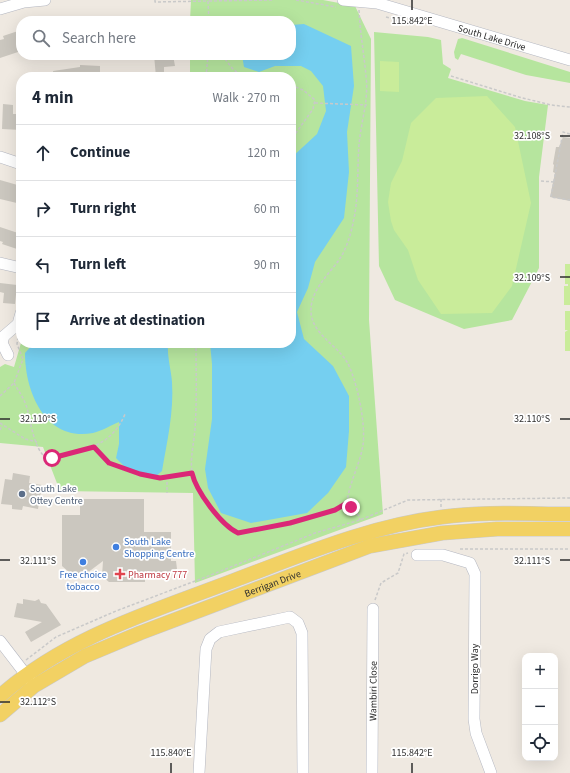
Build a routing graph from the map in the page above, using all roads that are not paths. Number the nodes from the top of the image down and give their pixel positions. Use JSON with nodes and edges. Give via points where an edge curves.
{"nodes":[{"id":1,"x":45,"y":0,"type":"edge"},
{"id":2,"x":378,"y":2,"type":"edge"},
{"id":3,"x":340,"y":4,"type":"edge"},
{"id":4,"x":0,"y":10,"type":"edge"},
{"id":5,"x":570,"y":60,"type":"edge"},
{"id":6,"x":0,"y":157,"type":"edge"},
{"id":7,"x":16,"y":162,"type":"edge"},
{"id":8,"x":0,"y":262,"type":"edge"},
{"id":9,"x":16,"y":267,"type":"edge"},
{"id":10,"x":16,"y":326,"type":"edge"},
{"id":11,"x":8,"y":355,"type":"dead end"},
{"id":12,"x":570,"y":514,"type":"edge"},
{"id":13,"x":570,"y":529,"type":"edge"},
{"id":14,"x":417,"y":555,"type":"dead end"},
{"id":15,"x":183,"y":600,"type":"junction"},
{"id":16,"x":372,"y":609,"type":"road end"},
{"id":17,"x":189,"y":614,"type":"junction"},
{"id":18,"x":0,"y":641,"type":"edge"},
{"id":19,"x":30,"y":681,"type":"junction"},
{"id":20,"x":0,"y":696,"type":"edge"},
{"id":21,"x":0,"y":715,"type":"edge"},
{"id":22,"x":199,"y":773,"type":"edge"},
{"id":23,"x":303,"y":773,"type":"edge"},
{"id":24,"x":372,"y":773,"type":"edge"},
{"id":25,"x":491,"y":773,"type":"edge"}],
"edges":[{"from":1,"to":4,"type":"street","via":[[24,2]]},
{"from":2,"to":3,"type":"street","name":"South Lake Drive"},
{"from":2,"to":5,"type":"street","name":"South Lake Drive"},
{"from":6,"to":7,"type":"street"},
{"from":8,"to":9,"type":"street"},
{"from":10,"to":11,"type":"street","via":[[4,336],[2,343]]},
{"from":12,"to":15,"type":"main road","name":"Berrigan Drive","via":[[442,517],[367,532]]},
{"from":13,"to":17,"type":"main road","name":"Berrigan Drive","via":[[497,529],[442,533],[370,546]]},
{"from":14,"to":25,"type":"street","name":"Dorrigo Way","via":[[443,555],[470,563],[475,574],[474,719],[476,733]]},
{"from":15,"to":17,"type":"main road"},
{"from":15,"to":19,"type":"main road","name":"Berrigan Drive","via":[[137,617],[76,645]]},
{"from":16,"to":24,"type":"street","name":"Wambiri Close"},
{"from":17,"to":19,"type":"main road","name":"Berrigan Drive"},
{"from":18,"to":19,"type":"street"},
{"from":19,"to":20,"type":"main road","name":"Berrigan Drive"},
{"from":19,"to":21,"type":"main road","name":"Berrigan Drive"},
{"from":22,"to":23,"type":"street","via":[[206,649],[210,639],[219,632],[290,617],[298,623],[302,633]]}]}
